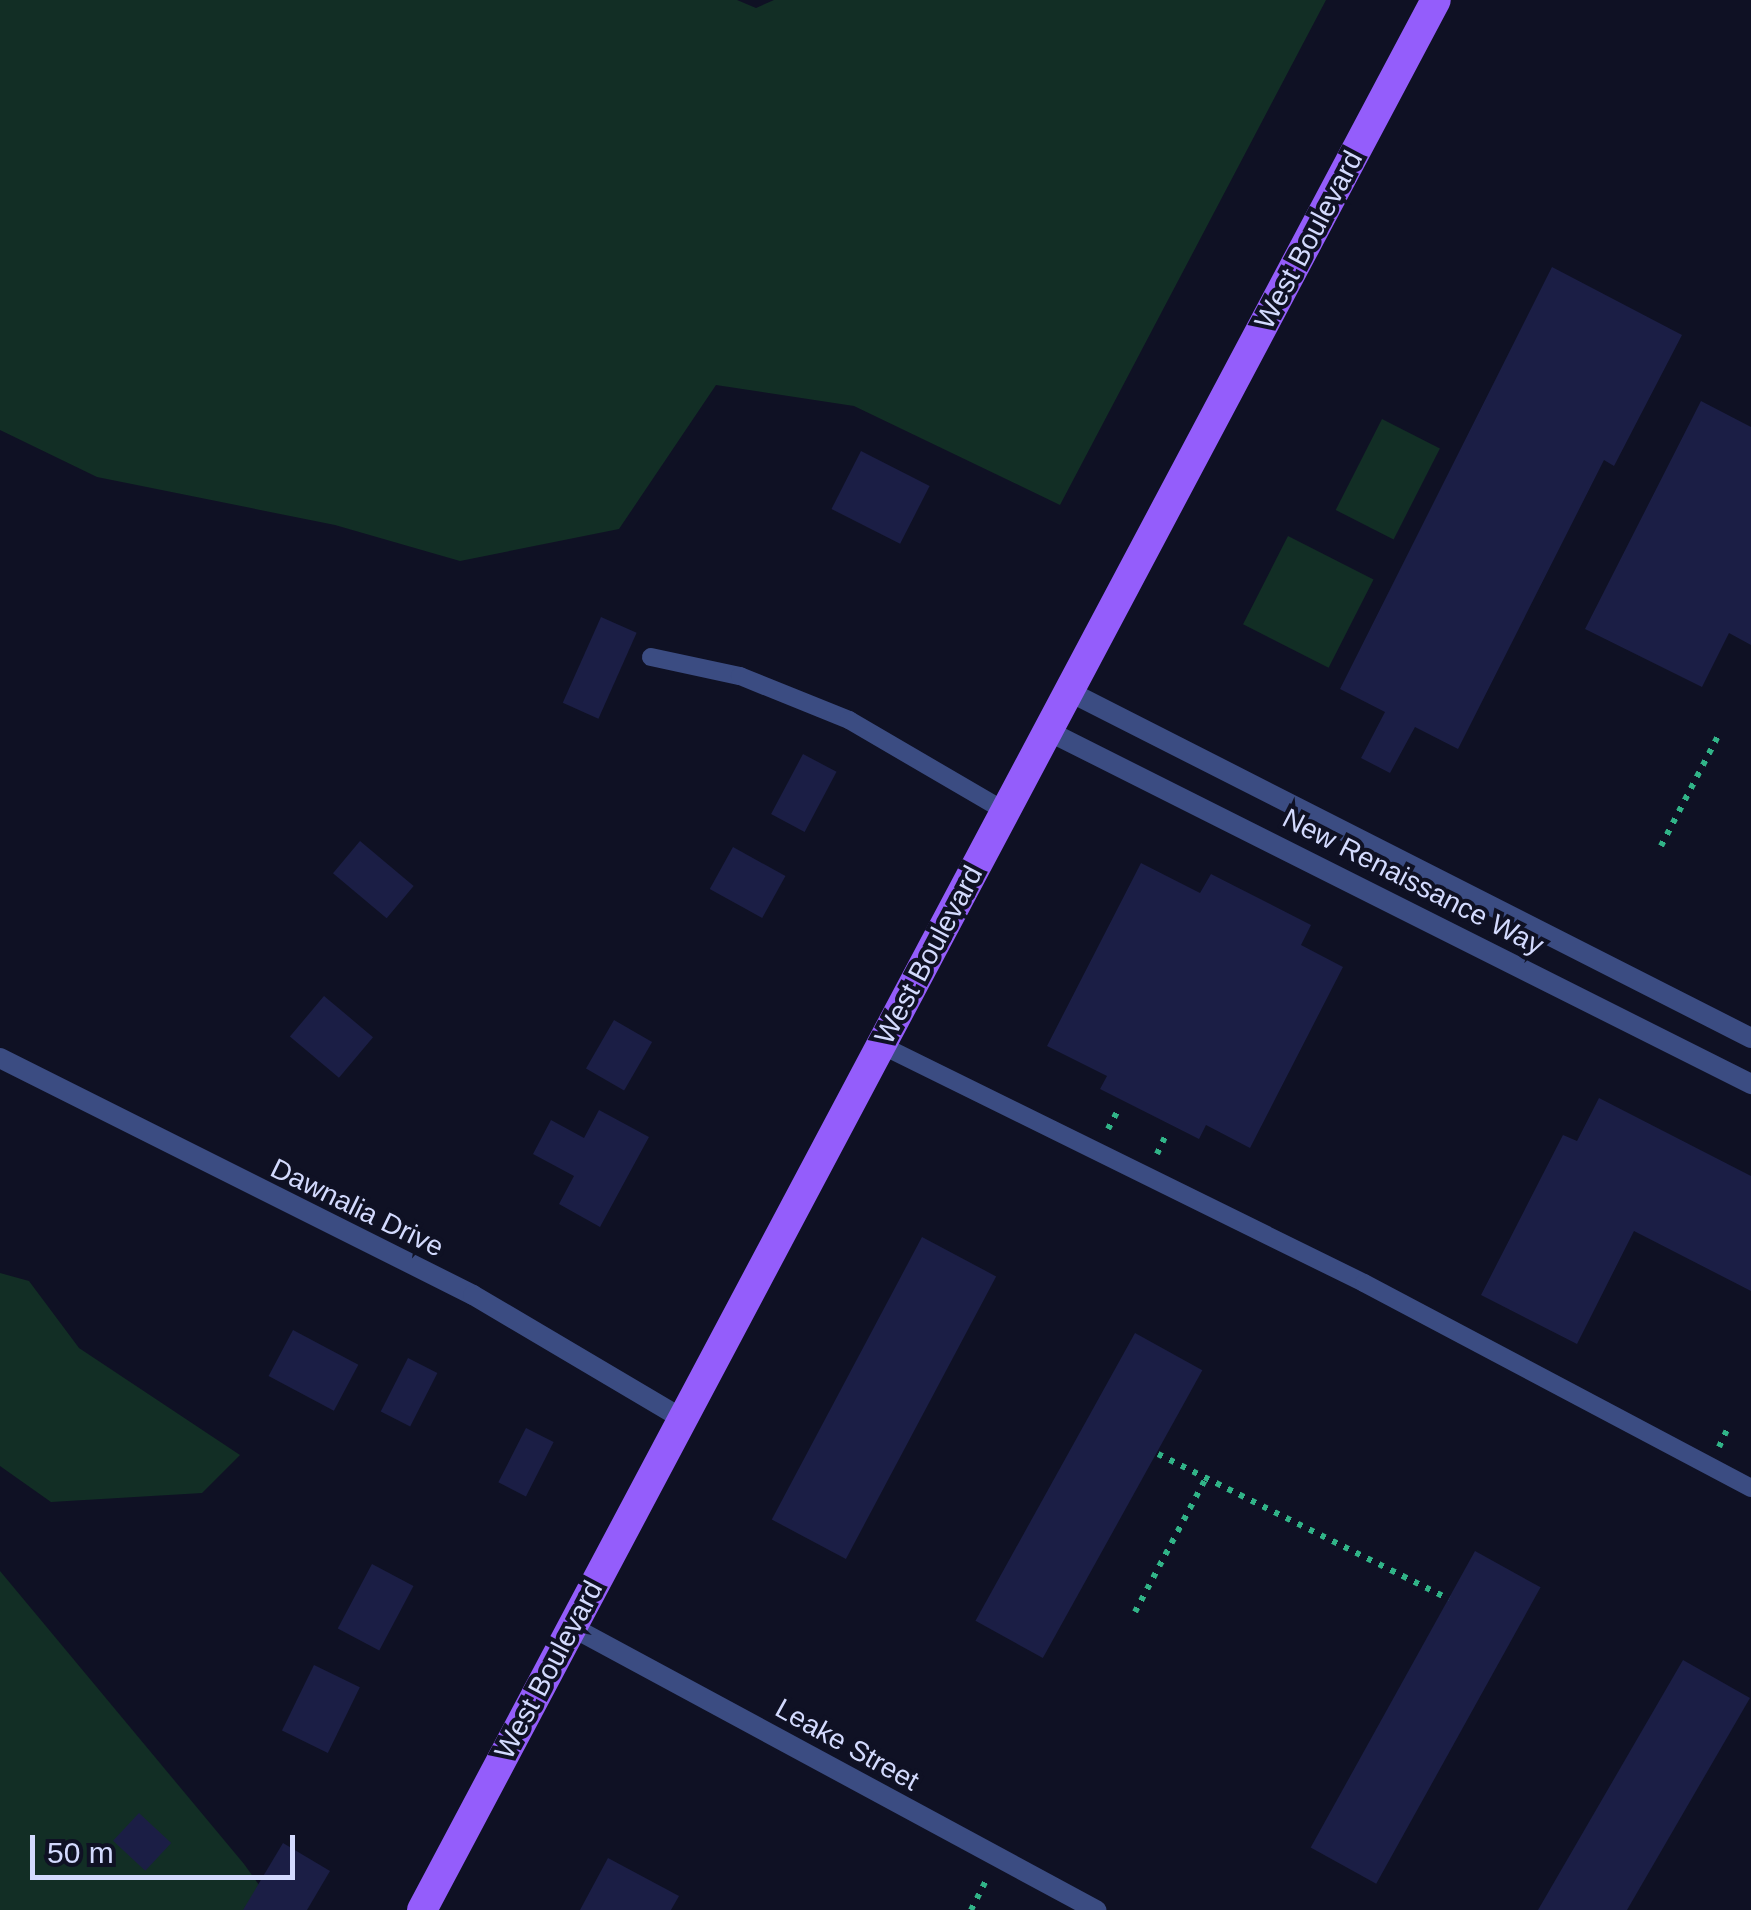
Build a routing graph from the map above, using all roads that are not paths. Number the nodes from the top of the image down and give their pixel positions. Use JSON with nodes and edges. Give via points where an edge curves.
{"nodes":[{"id":1,"x":1436,"y":0,"type":"edge"},
{"id":2,"x":651,"y":657,"type":"dead end"},
{"id":3,"x":1070,"y":692,"type":"junction"},
{"id":4,"x":1048,"y":731,"type":"junction"},
{"id":5,"x":1005,"y":812,"type":"junction"},
{"id":6,"x":1751,"y":1038,"type":"edge"},
{"id":7,"x":881,"y":1044,"type":"junction"},
{"id":8,"x":0,"y":1058,"type":"edge"},
{"id":9,"x":1751,"y":1084,"type":"edge"},
{"id":10,"x":684,"y":1420,"type":"junction"},
{"id":11,"x":1751,"y":1488,"type":"edge"},
{"id":12,"x":572,"y":1627,"type":"junction"},
{"id":13,"x":422,"y":1910,"type":"edge"},
{"id":14,"x":1096,"y":1910,"type":"edge"}],
"edges":[{"from":1,"to":3,"type":"main road","name":"West Boulevard"},
{"from":2,"to":5,"type":"lane","via":[[740,676],[850,720]]},
{"from":3,"to":4,"type":"main road","name":"West Boulevard"},
{"from":3,"to":6,"type":"street","name":"New Renaissance Way"},
{"from":4,"to":5,"type":"main road","name":"West Boulevard"},
{"from":4,"to":9,"type":"street","name":"New Renaissance Way"},
{"from":5,"to":7,"type":"main road","name":"West Boulevard"},
{"from":7,"to":10,"type":"main road","name":"West Boulevard"},
{"from":7,"to":11,"type":"lane","via":[[1364,1283]]},
{"from":8,"to":10,"type":"street","name":"Dawnalia Drive","via":[[473,1295]]},
{"from":10,"to":12,"type":"main road","name":"West Boulevard"},
{"from":12,"to":13,"type":"main road","name":"West Boulevard"},
{"from":12,"to":14,"type":"street","name":"Leake Street"}]}
